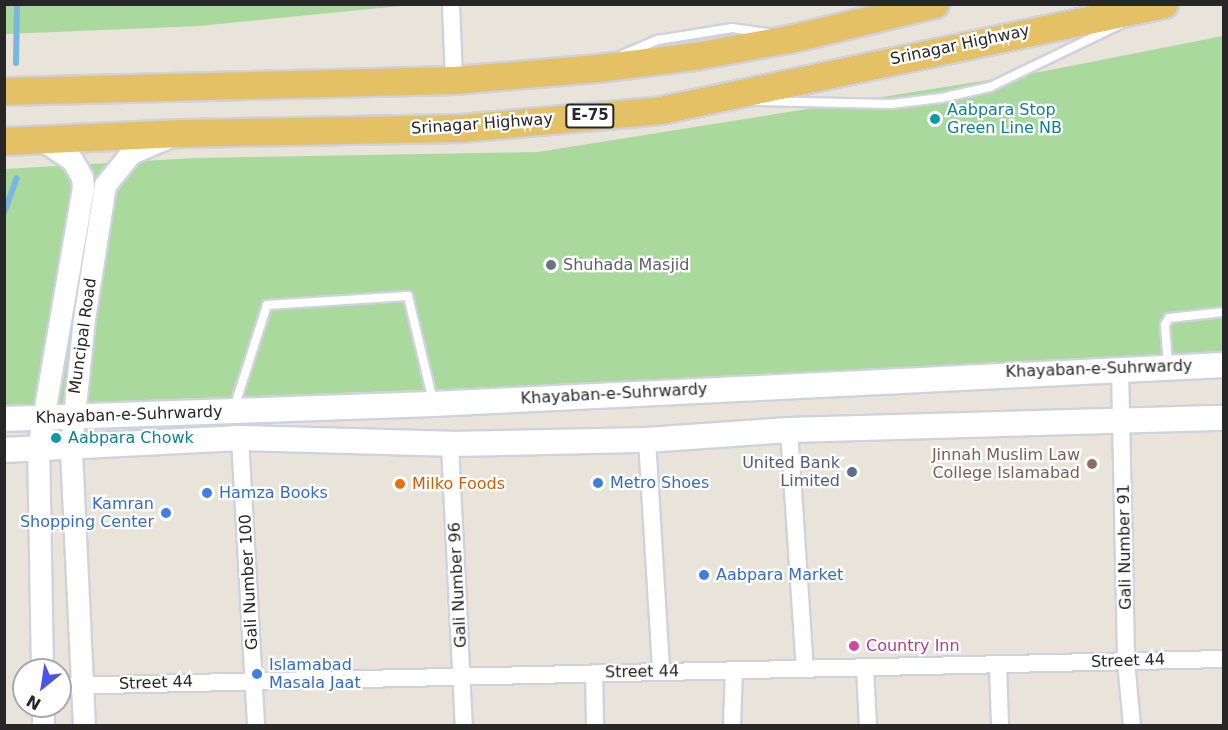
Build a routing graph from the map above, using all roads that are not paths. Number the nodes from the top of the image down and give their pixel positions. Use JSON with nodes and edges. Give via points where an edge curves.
{"nodes":[{"id":1,"x":452,"y":4,"type":"edge"},
{"id":2,"x":935,"y":4,"type":"edge"},
{"id":3,"x":1160,"y":5,"type":"edge"},
{"id":4,"x":454,"y":80,"type":"junction"},
{"id":5,"x":4,"y":91,"type":"edge"},
{"id":6,"x":712,"y":100,"type":"junction"},
{"id":7,"x":180,"y":133,"type":"junction"},
{"id":8,"x":42,"y":140,"type":"junction"},
{"id":9,"x":4,"y":141,"type":"edge"},
{"id":10,"x":1224,"y":312,"type":"edge"},
{"id":11,"x":1224,"y":365,"type":"edge"},
{"id":12,"x":1168,"y":366,"type":"junction"},
{"id":13,"x":1120,"y":368,"type":"junction"},
{"id":14,"x":434,"y":404,"type":"junction"},
{"id":15,"x":233,"y":411,"type":"junction"},
{"id":16,"x":72,"y":416,"type":"junction"},
{"id":17,"x":44,"y":418,"type":"junction"},
{"id":18,"x":1224,"y":418,"type":"edge"},
{"id":19,"x":4,"y":419,"type":"edge"},
{"id":20,"x":1123,"y":421,"type":"junction"},
{"id":21,"x":789,"y":430,"type":"junction"},
{"id":22,"x":240,"y":438,"type":"junction"},
{"id":23,"x":647,"y":440,"type":"junction"},
{"id":24,"x":450,"y":444,"type":"junction"},
{"id":25,"x":71,"y":447,"type":"junction"},
{"id":26,"x":38,"y":448,"type":"junction"},
{"id":27,"x":4,"y":450,"type":"edge"},
{"id":28,"x":42,"y":658,"type":"edge"},
{"id":29,"x":1224,"y":659,"type":"edge"},
{"id":30,"x":1126,"y":661,"type":"junction"},
{"id":31,"x":998,"y":665,"type":"junction"},
{"id":32,"x":865,"y":667,"type":"junction"},
{"id":33,"x":805,"y":668,"type":"junction"},
{"id":34,"x":734,"y":670,"type":"junction"},
{"id":35,"x":661,"y":672,"type":"junction"},
{"id":36,"x":594,"y":673,"type":"junction"},
{"id":37,"x":464,"y":678,"type":"junction"},
{"id":38,"x":254,"y":680,"type":"junction"},
{"id":39,"x":72,"y":685,"type":"edge"},
{"id":40,"x":81,"y":685,"type":"junction"},
{"id":41,"x":84,"y":726,"type":"edge"},
{"id":42,"x":256,"y":726,"type":"edge"},
{"id":43,"x":465,"y":726,"type":"edge"},
{"id":44,"x":595,"y":726,"type":"edge"},
{"id":45,"x":732,"y":726,"type":"edge"},
{"id":46,"x":868,"y":726,"type":"edge"},
{"id":47,"x":1000,"y":726,"type":"edge"},
{"id":48,"x":1132,"y":726,"type":"edge"}],
"edges":[{"from":1,"to":4,"type":"street"},
{"from":2,"to":4,"type":"highway","via":[[789,39],[695,56]]},
{"from":3,"to":6,"type":"highway","name":"Srinagar Highway","number":"E-75"},
{"from":3,"to":6,"type":"lane","via":[[1040,66],[990,87],[940,98],[854,104]]},
{"from":4,"to":5,"type":"highway"},
{"from":6,"to":7,"type":"highway","name":"Srinagar Highway","number":"E-75","via":[[661,110],[461,128]]},
{"from":7,"to":8,"type":"highway","name":"Srinagar Highway","number":"E-75"},
{"from":7,"to":16,"type":"street","name":"Muncipal Road","via":[[131,153],[105,185]]},
{"from":8,"to":9,"type":"highway","name":"Srinagar Highway","number":"E-75"},
{"from":8,"to":17,"type":"street","name":"Muncipal Road","via":[[72,160],[82,177],[83,188]]},
{"from":10,"to":12,"type":"lane","via":[[1169,318],[1165,325]]},
{"from":11,"to":12,"type":"main road","name":"Khayaban-e-Suhrwardy"},
{"from":12,"to":13,"type":"main road","name":"Khayaban-e-Suhrwardy"},
{"from":13,"to":14,"type":"main road","name":"Khayaban-e-Suhrwardy"},
{"from":13,"to":20,"type":"street","name":"Gali Number 91"},
{"from":14,"to":15,"type":"main road","name":"Khayaban-e-Suhrwardy"},
{"from":14,"to":15,"type":"lane","via":[[408,296],[267,305]]},
{"from":15,"to":16,"type":"main road","name":"Khayaban-e-Suhrwardy"},
{"from":16,"to":17,"type":"main road","name":"Khayaban-e-Suhrwardy"},
{"from":16,"to":25,"type":"street","name":"Muncipal Road"},
{"from":17,"to":19,"type":"main road","name":"Khayaban-e-Suhrwardy"},
{"from":17,"to":26,"type":"street","name":"Muncipal Road"},
{"from":18,"to":20,"type":"main road","name":"Khayaban-e-Suhrwardy"},
{"from":20,"to":21,"type":"main road","name":"Khayaban-e-Suhrwardy"},
{"from":20,"to":30,"type":"street","name":"Gali Number 91"},
{"from":21,"to":23,"type":"main road","name":"Khayaban-e-Suhrwardy"},
{"from":21,"to":33,"type":"street"},
{"from":22,"to":24,"type":"main road","name":"Khayaban-e-Suhrwardy"},
{"from":22,"to":25,"type":"main road","name":"Khayaban-e-Suhrwardy"},
{"from":22,"to":38,"type":"street","name":"Gali Number 100"},
{"from":23,"to":24,"type":"main road","name":"Khayaban-e-Suhrwardy"},
{"from":23,"to":35,"type":"street"},
{"from":24,"to":37,"type":"street","name":"Gali Number 96"},
{"from":25,"to":26,"type":"main road","name":"Khayaban-e-Suhrwardy"},
{"from":25,"to":40,"type":"street","name":"Muncipal Road"},
{"from":26,"to":27,"type":"main road","name":"Khayaban-e-Suhrwardy"},
{"from":26,"to":28,"type":"street","name":"Muncipal Road"},
{"from":29,"to":30,"type":"street","name":"Street 44"},
{"from":30,"to":31,"type":"street","name":"Street 44"},
{"from":30,"to":48,"type":"street","name":"Gali Number 91"},
{"from":31,"to":32,"type":"street","name":"Street 44"},
{"from":31,"to":47,"type":"street"},
{"from":32,"to":33,"type":"street","name":"Street 44"},
{"from":32,"to":46,"type":"street"},
{"from":33,"to":34,"type":"street","name":"Street 44"},
{"from":34,"to":35,"type":"street","name":"Street 44"},
{"from":34,"to":45,"type":"street"},
{"from":35,"to":36,"type":"street","name":"Street 44"},
{"from":36,"to":37,"type":"street","name":"Street 44"},
{"from":36,"to":44,"type":"street"},
{"from":37,"to":38,"type":"street","name":"Street 44"},
{"from":37,"to":43,"type":"street","name":"Gali Number 96"},
{"from":38,"to":40,"type":"street","name":"Street 44"},
{"from":38,"to":42,"type":"street","name":"Gali Number 100"},
{"from":39,"to":40,"type":"street","name":"Street 44"},
{"from":40,"to":41,"type":"street","name":"Muncipal Road"}]}
